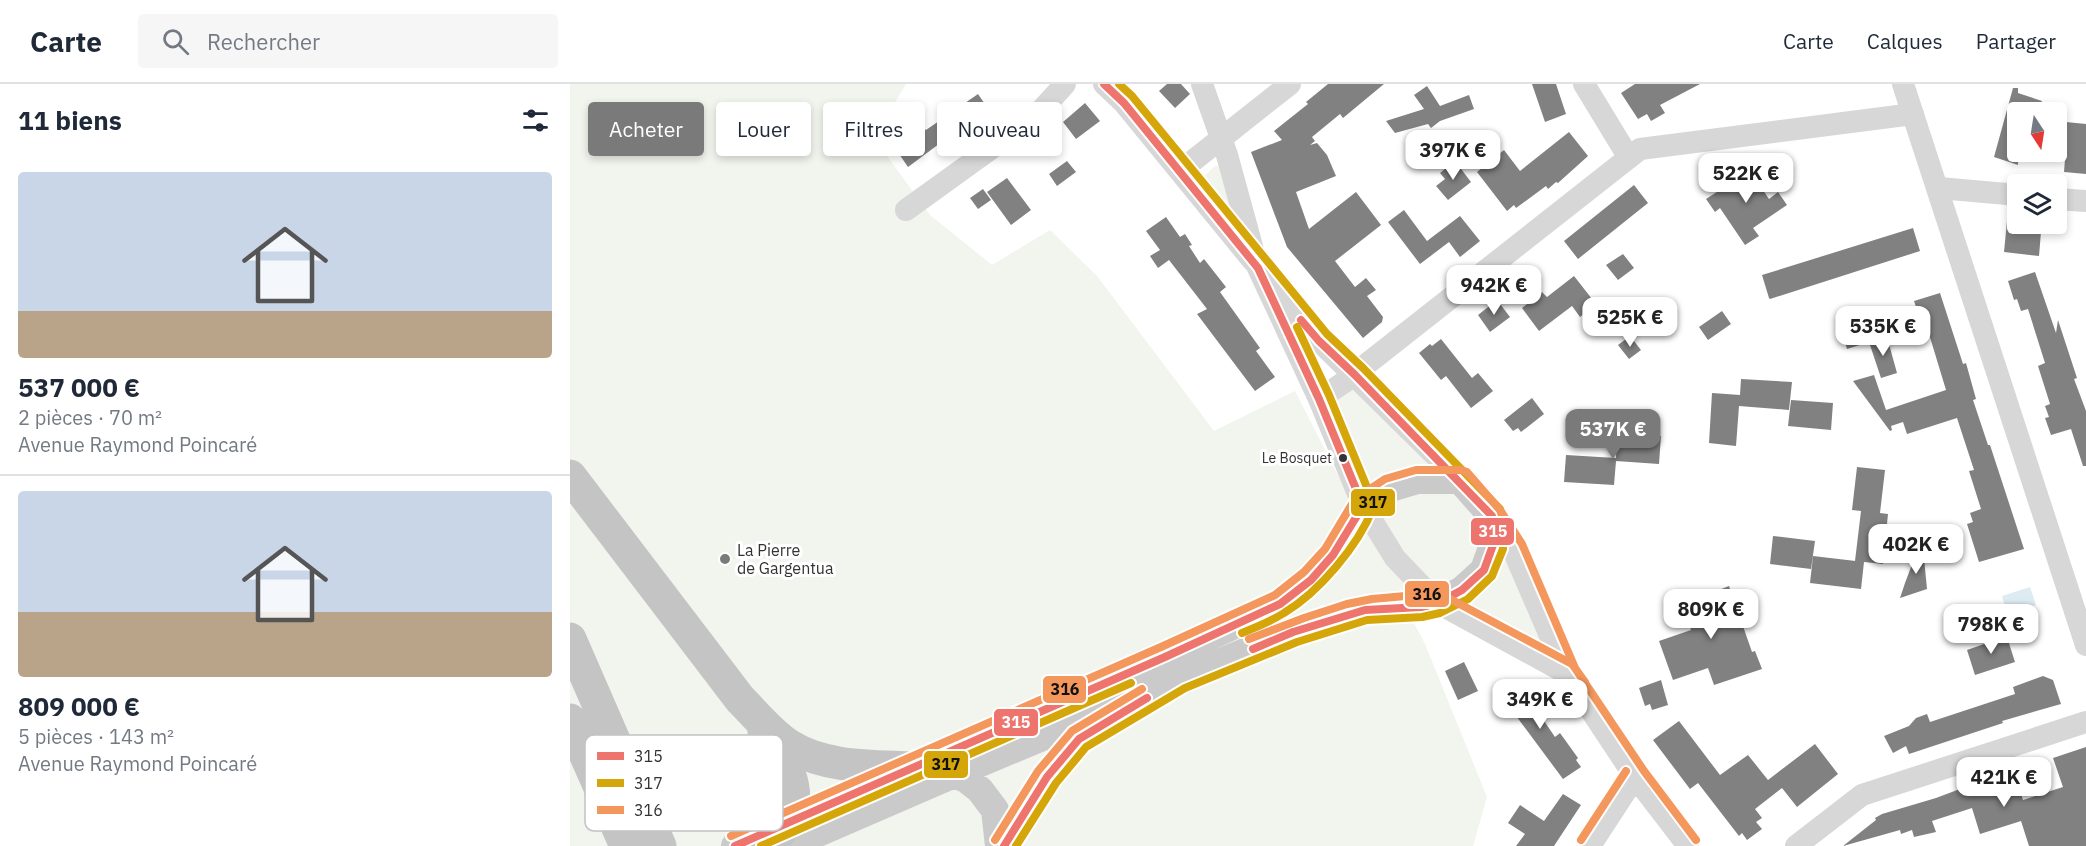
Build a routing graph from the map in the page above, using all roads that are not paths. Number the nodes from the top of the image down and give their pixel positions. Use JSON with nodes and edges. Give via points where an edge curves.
{"nodes":[{"id":1,"x":1065,"y":84,"type":"edge"},
{"id":2,"x":1104,"y":84,"type":"edge"},
{"id":3,"x":1202,"y":84,"type":"edge"},
{"id":4,"x":1290,"y":84,"type":"edge"},
{"id":5,"x":1584,"y":84,"type":"edge"},
{"id":6,"x":1904,"y":84,"type":"edge"},
{"id":7,"x":1913,"y":114,"type":"junction"},
{"id":8,"x":1220,"y":140,"type":"junction"},
{"id":9,"x":1629,"y":158,"type":"junction"},
{"id":10,"x":1180,"y":171,"type":"junction"},
{"id":11,"x":1939,"y":188,"type":"junction"},
{"id":12,"x":2007,"y":194,"type":"edge"},
{"id":13,"x":2067,"y":200,"type":"edge"},
{"id":14,"x":2086,"y":201,"type":"edge"},
{"id":15,"x":906,"y":210,"type":"dead end"},
{"id":16,"x":1258,"y":268,"type":"junction"},
{"id":17,"x":1356,"y":375,"type":"junction"},
{"id":18,"x":1319,"y":399,"type":"junction"},
{"id":19,"x":570,"y":476,"type":"edge"},
{"id":20,"x":1460,"y":480,"type":"junction"},
{"id":21,"x":1363,"y":506,"type":"junction"},
{"id":22,"x":1492,"y":516,"type":"junction"},
{"id":23,"x":1438,"y":603,"type":"junction"},
{"id":24,"x":570,"y":639,"type":"edge"},
{"id":25,"x":2086,"y":645,"type":"edge"},
{"id":26,"x":1566,"y":673,"type":"junction"},
{"id":27,"x":1180,"y":679,"type":"junction"},
{"id":28,"x":740,"y":699,"type":"junction"},
{"id":29,"x":570,"y":720,"type":"edge"},
{"id":30,"x":2086,"y":722,"type":"edge"},
{"id":31,"x":606,"y":735,"type":"edge"},
{"id":32,"x":766,"y":735,"type":"edge"},
{"id":33,"x":776,"y":735,"type":"edge"},
{"id":34,"x":783,"y":740,"type":"edge"},
{"id":35,"x":585,"y":744,"type":"edge"},
{"id":36,"x":783,"y":759,"type":"edge"},
{"id":37,"x":912,"y":768,"type":"junction"},
{"id":38,"x":954,"y":774,"type":"junction"},
{"id":39,"x":1635,"y":777,"type":"junction"},
{"id":40,"x":781,"y":838,"type":"edge"},
{"id":41,"x":735,"y":846,"type":"edge"},
{"id":42,"x":999,"y":846,"type":"edge"},
{"id":43,"x":1004,"y":846,"type":"edge"},
{"id":44,"x":1590,"y":846,"type":"edge"},
{"id":45,"x":1688,"y":846,"type":"edge"},
{"id":46,"x":1796,"y":846,"type":"edge"}],
"edges":[{"from":1,"to":15,"type":"street","via":[[1035,117]]},
{"from":2,"to":10,"type":"street"},
{"from":3,"to":8,"type":"street"},
{"from":4,"to":8,"type":"street"},
{"from":5,"to":9,"type":"street"},
{"from":6,"to":7,"type":"street"},
{"from":7,"to":9,"type":"street","via":[[1640,149]]},
{"from":7,"to":11,"type":"street"},
{"from":8,"to":10,"type":"street"},
{"from":8,"to":16,"type":"street"},
{"from":9,"to":17,"type":"street"},
{"from":10,"to":16,"type":"street"},
{"from":11,"to":12,"type":"street"},
{"from":11,"to":25,"type":"street"},
{"from":13,"to":14,"type":"street"},
{"from":16,"to":17,"type":"street","via":[[1319,341]]},
{"from":16,"to":18,"type":"street"},
{"from":17,"to":18,"type":"street"},
{"from":17,"to":20,"type":"street"},
{"from":18,"to":21,"type":"street"},
{"from":19,"to":28,"type":"highway"},
{"from":20,"to":21,"type":"main road","via":[[1417,480],[1390,488]]},
{"from":20,"to":22,"type":"main road"},
{"from":21,"to":23,"type":"street","via":[[1395,558]]},
{"from":21,"to":37,"type":"main road","via":[[1334,555],[1311,580],[1280,604]]},
{"from":22,"to":23,"type":"main road","via":[[1493,545],[1484,570],[1462,590]]},
{"from":22,"to":26,"type":"street","via":[[1513,550]]},
{"from":23,"to":26,"type":"street"},
{"from":23,"to":27,"type":"main road","via":[[1365,610],[1293,632]]},
{"from":24,"to":31,"type":"highway"},
{"from":26,"to":39,"type":"street"},
{"from":27,"to":38,"type":"main road"},
{"from":27,"to":43,"type":"main road","via":[[1079,739],[1047,777]]},
{"from":28,"to":32,"type":"highway"},
{"from":28,"to":33,"type":"highway"},
{"from":29,"to":35,"type":"highway"},
{"from":30,"to":46,"type":"street","via":[[1862,795]]},
{"from":34,"to":37,"type":"highway","via":[[823,759],[852,765]]},
{"from":36,"to":40,"type":"highway","via":[[794,792]]},
{"from":37,"to":38,"type":"main road"},
{"from":37,"to":40,"type":"main road"},
{"from":38,"to":40,"type":"main road"},
{"from":38,"to":42,"type":"main road","via":[[980,790],[995,810]]},
{"from":39,"to":44,"type":"street"},
{"from":39,"to":45,"type":"street"},
{"from":40,"to":41,"type":"main road"}]}
